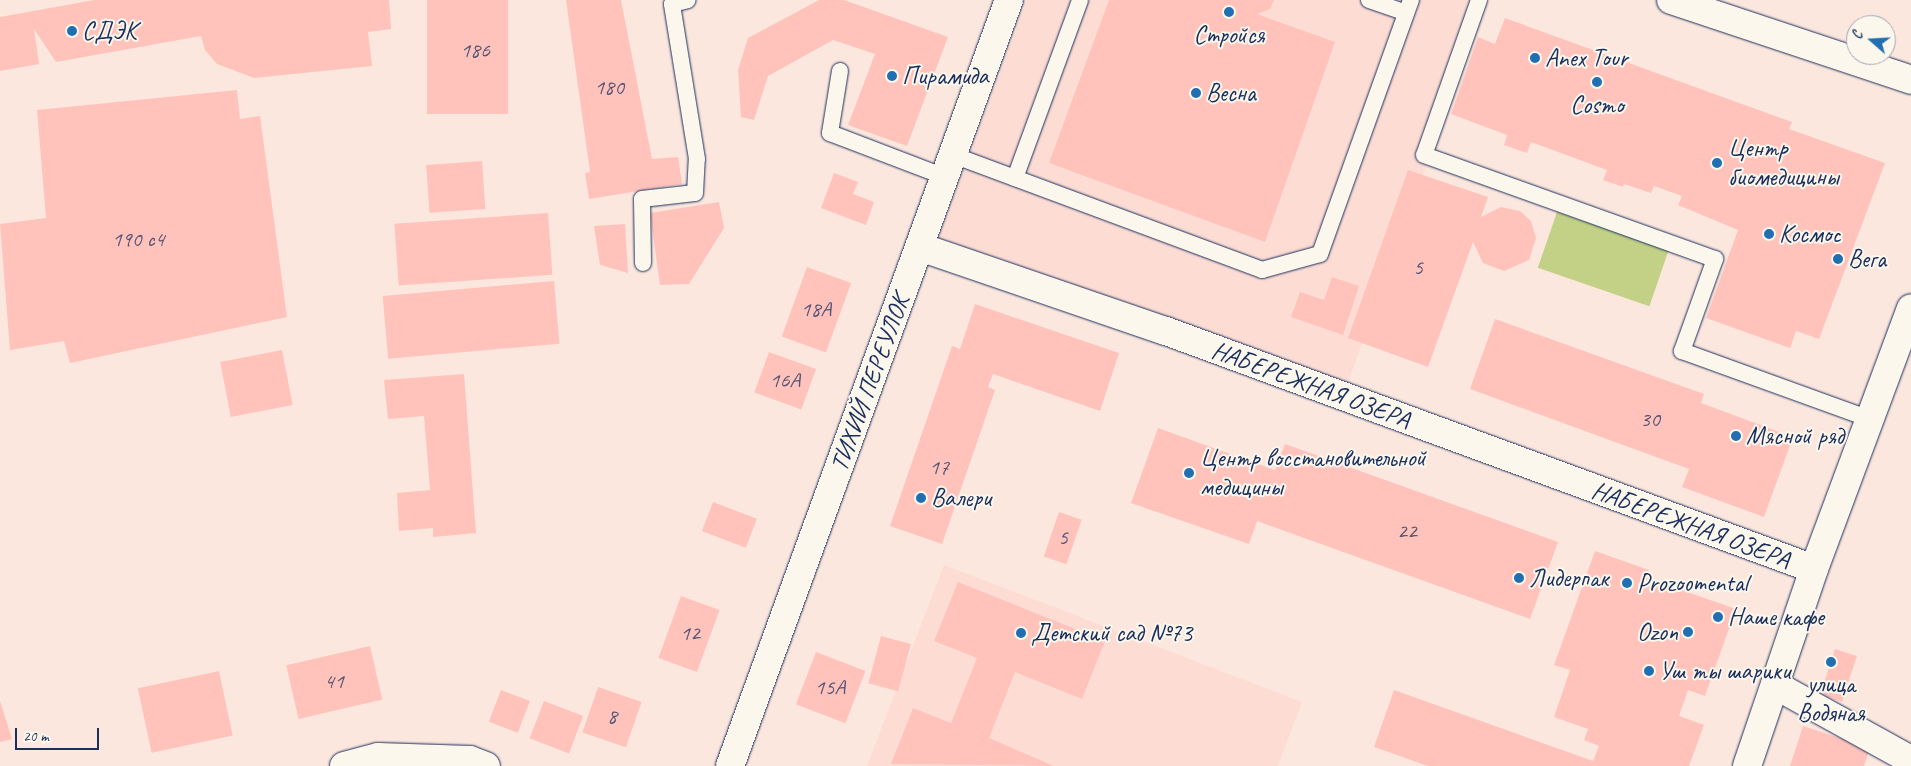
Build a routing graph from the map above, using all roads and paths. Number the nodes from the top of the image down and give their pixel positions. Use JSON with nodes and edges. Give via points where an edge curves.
{"nodes":[{"id":1,"x":688,"y":0,"type":"edge"},
{"id":2,"x":1010,"y":0,"type":"edge"},
{"id":3,"x":1080,"y":0,"type":"edge"},
{"id":4,"x":1370,"y":0,"type":"edge"},
{"id":5,"x":1479,"y":0,"type":"edge"},
{"id":6,"x":1671,"y":0,"type":"edge"},
{"id":7,"x":1409,"y":7,"type":"edge"},
{"id":8,"x":840,"y":71,"type":"dead end"},
{"id":9,"x":1911,"y":80,"type":"edge"},
{"id":10,"x":949,"y":166,"type":"junction"},
{"id":11,"x":1014,"y":178,"type":"junction"},
{"id":12,"x":920,"y":248,"type":"junction"},
{"id":13,"x":643,"y":263,"type":"dead end"},
{"id":14,"x":1911,"y":308,"type":"edge"},
{"id":15,"x":1902,"y":362,"type":"edge"},
{"id":16,"x":1870,"y":419,"type":"junction"},
{"id":17,"x":1814,"y":569,"type":"junction"},
{"id":18,"x":1775,"y":685,"type":"junction"},
{"id":19,"x":1911,"y":760,"type":"edge"},
{"id":20,"x":344,"y":766,"type":"edge"},
{"id":21,"x":486,"y":766,"type":"edge"},
{"id":22,"x":730,"y":766,"type":"edge"},
{"id":23,"x":1747,"y":766,"type":"edge"}],
"edges":[{"from":1,"to":13,"type":"lane","via":[[672,4],[697,159],[695,193],[642,199]]},
{"from":2,"to":10,"type":"street","name":"ТИХИЙ ПЕРЕУЛОК"},
{"from":3,"to":11,"type":"lane"},
{"from":4,"to":7,"type":"lane"},
{"from":5,"to":16,"type":"lane","via":[[1424,155],[1715,259],[1682,351]]},
{"from":6,"to":9,"type":"street"},
{"from":7,"to":11,"type":"lane","via":[[1320,254],[1262,270]]},
{"from":8,"to":10,"type":"lane","via":[[830,133]]},
{"from":10,"to":11,"type":"lane"},
{"from":10,"to":12,"type":"street","name":"ТИХИЙ ПЕРЕУЛОК"},
{"from":12,"to":17,"type":"street","name":"НАБЕРЕЖНАЯ ОЗЕРА","via":[[1166,332]]},
{"from":12,"to":22,"type":"street","name":"ТИХИЙ ПЕРЕУЛОК"},
{"from":14,"to":15,"type":"street"},
{"from":15,"to":16,"type":"street"},
{"from":16,"to":17,"type":"street"},
{"from":17,"to":18,"type":"street"},
{"from":18,"to":19,"type":"street"},
{"from":18,"to":23,"type":"street"},
{"from":20,"to":21,"type":"street","via":[[378,757],[470,760]]}]}
